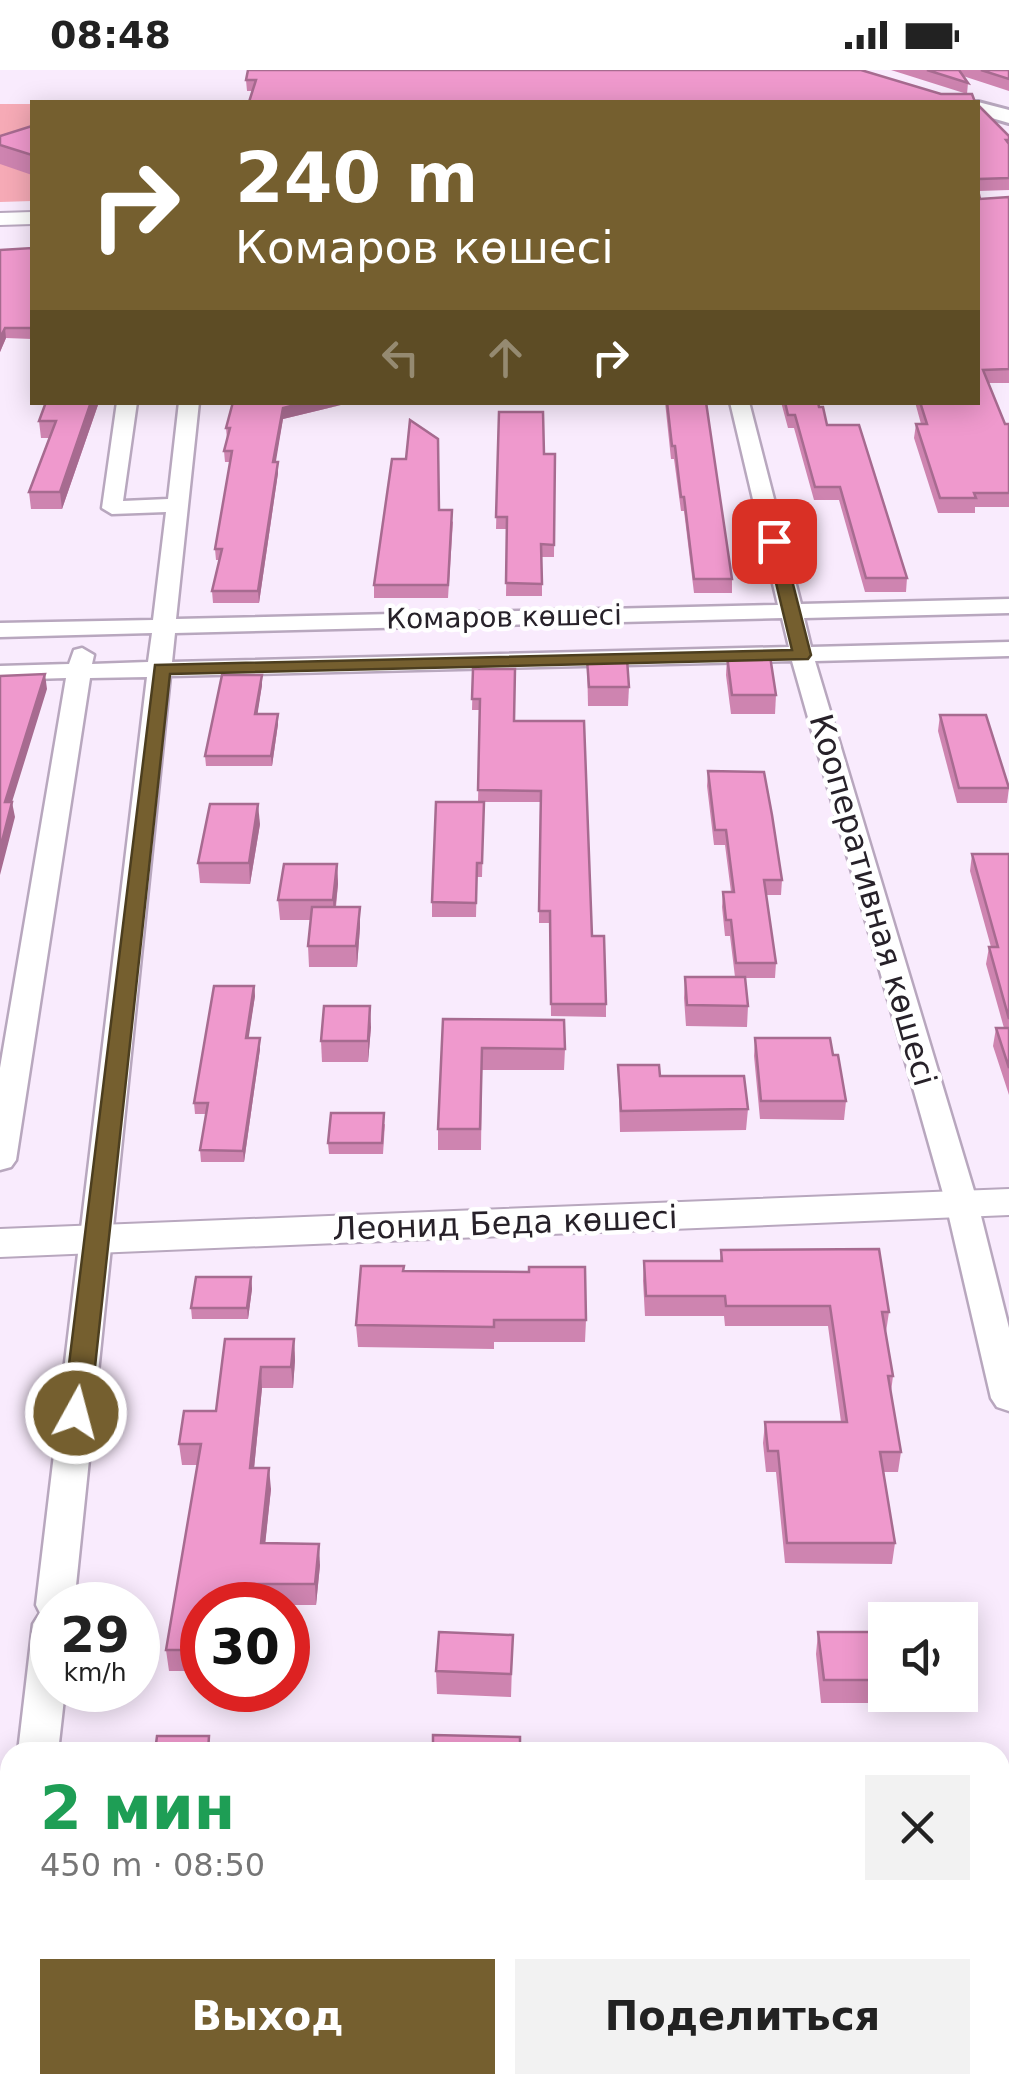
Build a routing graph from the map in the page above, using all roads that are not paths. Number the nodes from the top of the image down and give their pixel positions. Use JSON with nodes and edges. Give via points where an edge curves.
{"nodes":[{"id":1,"x":980,"y":109,"type":"edge"},
{"id":2,"x":1009,"y":118,"type":"edge"},
{"id":3,"x":30,"y":218,"type":"edge"},
{"id":4,"x":0,"y":219,"type":"edge"},
{"id":5,"x":126,"y":405,"type":"edge"},
{"id":6,"x":189,"y":405,"type":"edge"},
{"id":7,"x":740,"y":405,"type":"edge"},
{"id":8,"x":180,"y":505,"type":"junction"},
{"id":9,"x":1009,"y":606,"type":"edge"},
{"id":10,"x":790,"y":610,"type":"junction"},
{"id":11,"x":166,"y":625,"type":"junction"},
{"id":12,"x":86,"y":627,"type":"junction"},
{"id":13,"x":0,"y":630,"type":"edge"},
{"id":14,"x":1009,"y":649,"type":"edge"},
{"id":15,"x":802,"y":655,"type":"junction"},
{"id":16,"x":162,"y":669,"type":"junction"},
{"id":17,"x":79,"y":671,"type":"junction"},
{"id":18,"x":0,"y":674,"type":"edge"},
{"id":19,"x":0,"y":1160,"type":"edge"},
{"id":20,"x":1009,"y":1202,"type":"edge"},
{"id":21,"x":962,"y":1204,"type":"junction"},
{"id":22,"x":96,"y":1239,"type":"junction"},
{"id":23,"x":0,"y":1243,"type":"edge"},
{"id":24,"x":1009,"y":1398,"type":"edge"},
{"id":25,"x":58,"y":1582,"type":"edge"},
{"id":26,"x":42,"y":1712,"type":"edge"},
{"id":27,"x":39,"y":1742,"type":"edge"}],
"edges":[{"from":1,"to":2,"type":"main road"},
{"from":3,"to":4,"type":"street"},
{"from":5,"to":8,"type":"street","via":[[112,508]]},
{"from":6,"to":8,"type":"street"},
{"from":7,"to":10,"type":"street","name":"Кооперативная көшесі"},
{"from":8,"to":11,"type":"street"},
{"from":9,"to":10,"type":"street","name":"Комаров көшесі"},
{"from":10,"to":11,"type":"street","name":"Комаров көшесі"},
{"from":10,"to":15,"type":"street","name":"Кооперативная көшесі"},
{"from":11,"to":12,"type":"street","name":"Комаров көшесі"},
{"from":11,"to":16,"type":"street"},
{"from":12,"to":13,"type":"street","name":"Комаров көшесі"},
{"from":12,"to":17,"type":"street"},
{"from":14,"to":15,"type":"street","name":"Комаров көшесі"},
{"from":15,"to":16,"type":"street","name":"Комаров көшесі"},
{"from":15,"to":21,"type":"street","name":"Кооперативная көшесі"},
{"from":16,"to":17,"type":"street","name":"Комаров көшесі"},
{"from":16,"to":22,"type":"street"},
{"from":17,"to":18,"type":"street","name":"Комаров көшесі"},
{"from":17,"to":19,"type":"street"},
{"from":20,"to":21,"type":"street","name":"Леонид Беда көшесі"},
{"from":21,"to":22,"type":"street","name":"Леонид Беда көшесі"},
{"from":21,"to":24,"type":"street","name":"Кооперативная көшесі"},
{"from":22,"to":23,"type":"street","name":"Леонид Беда көшесі"},
{"from":22,"to":25,"type":"street"},
{"from":26,"to":27,"type":"street"}]}
